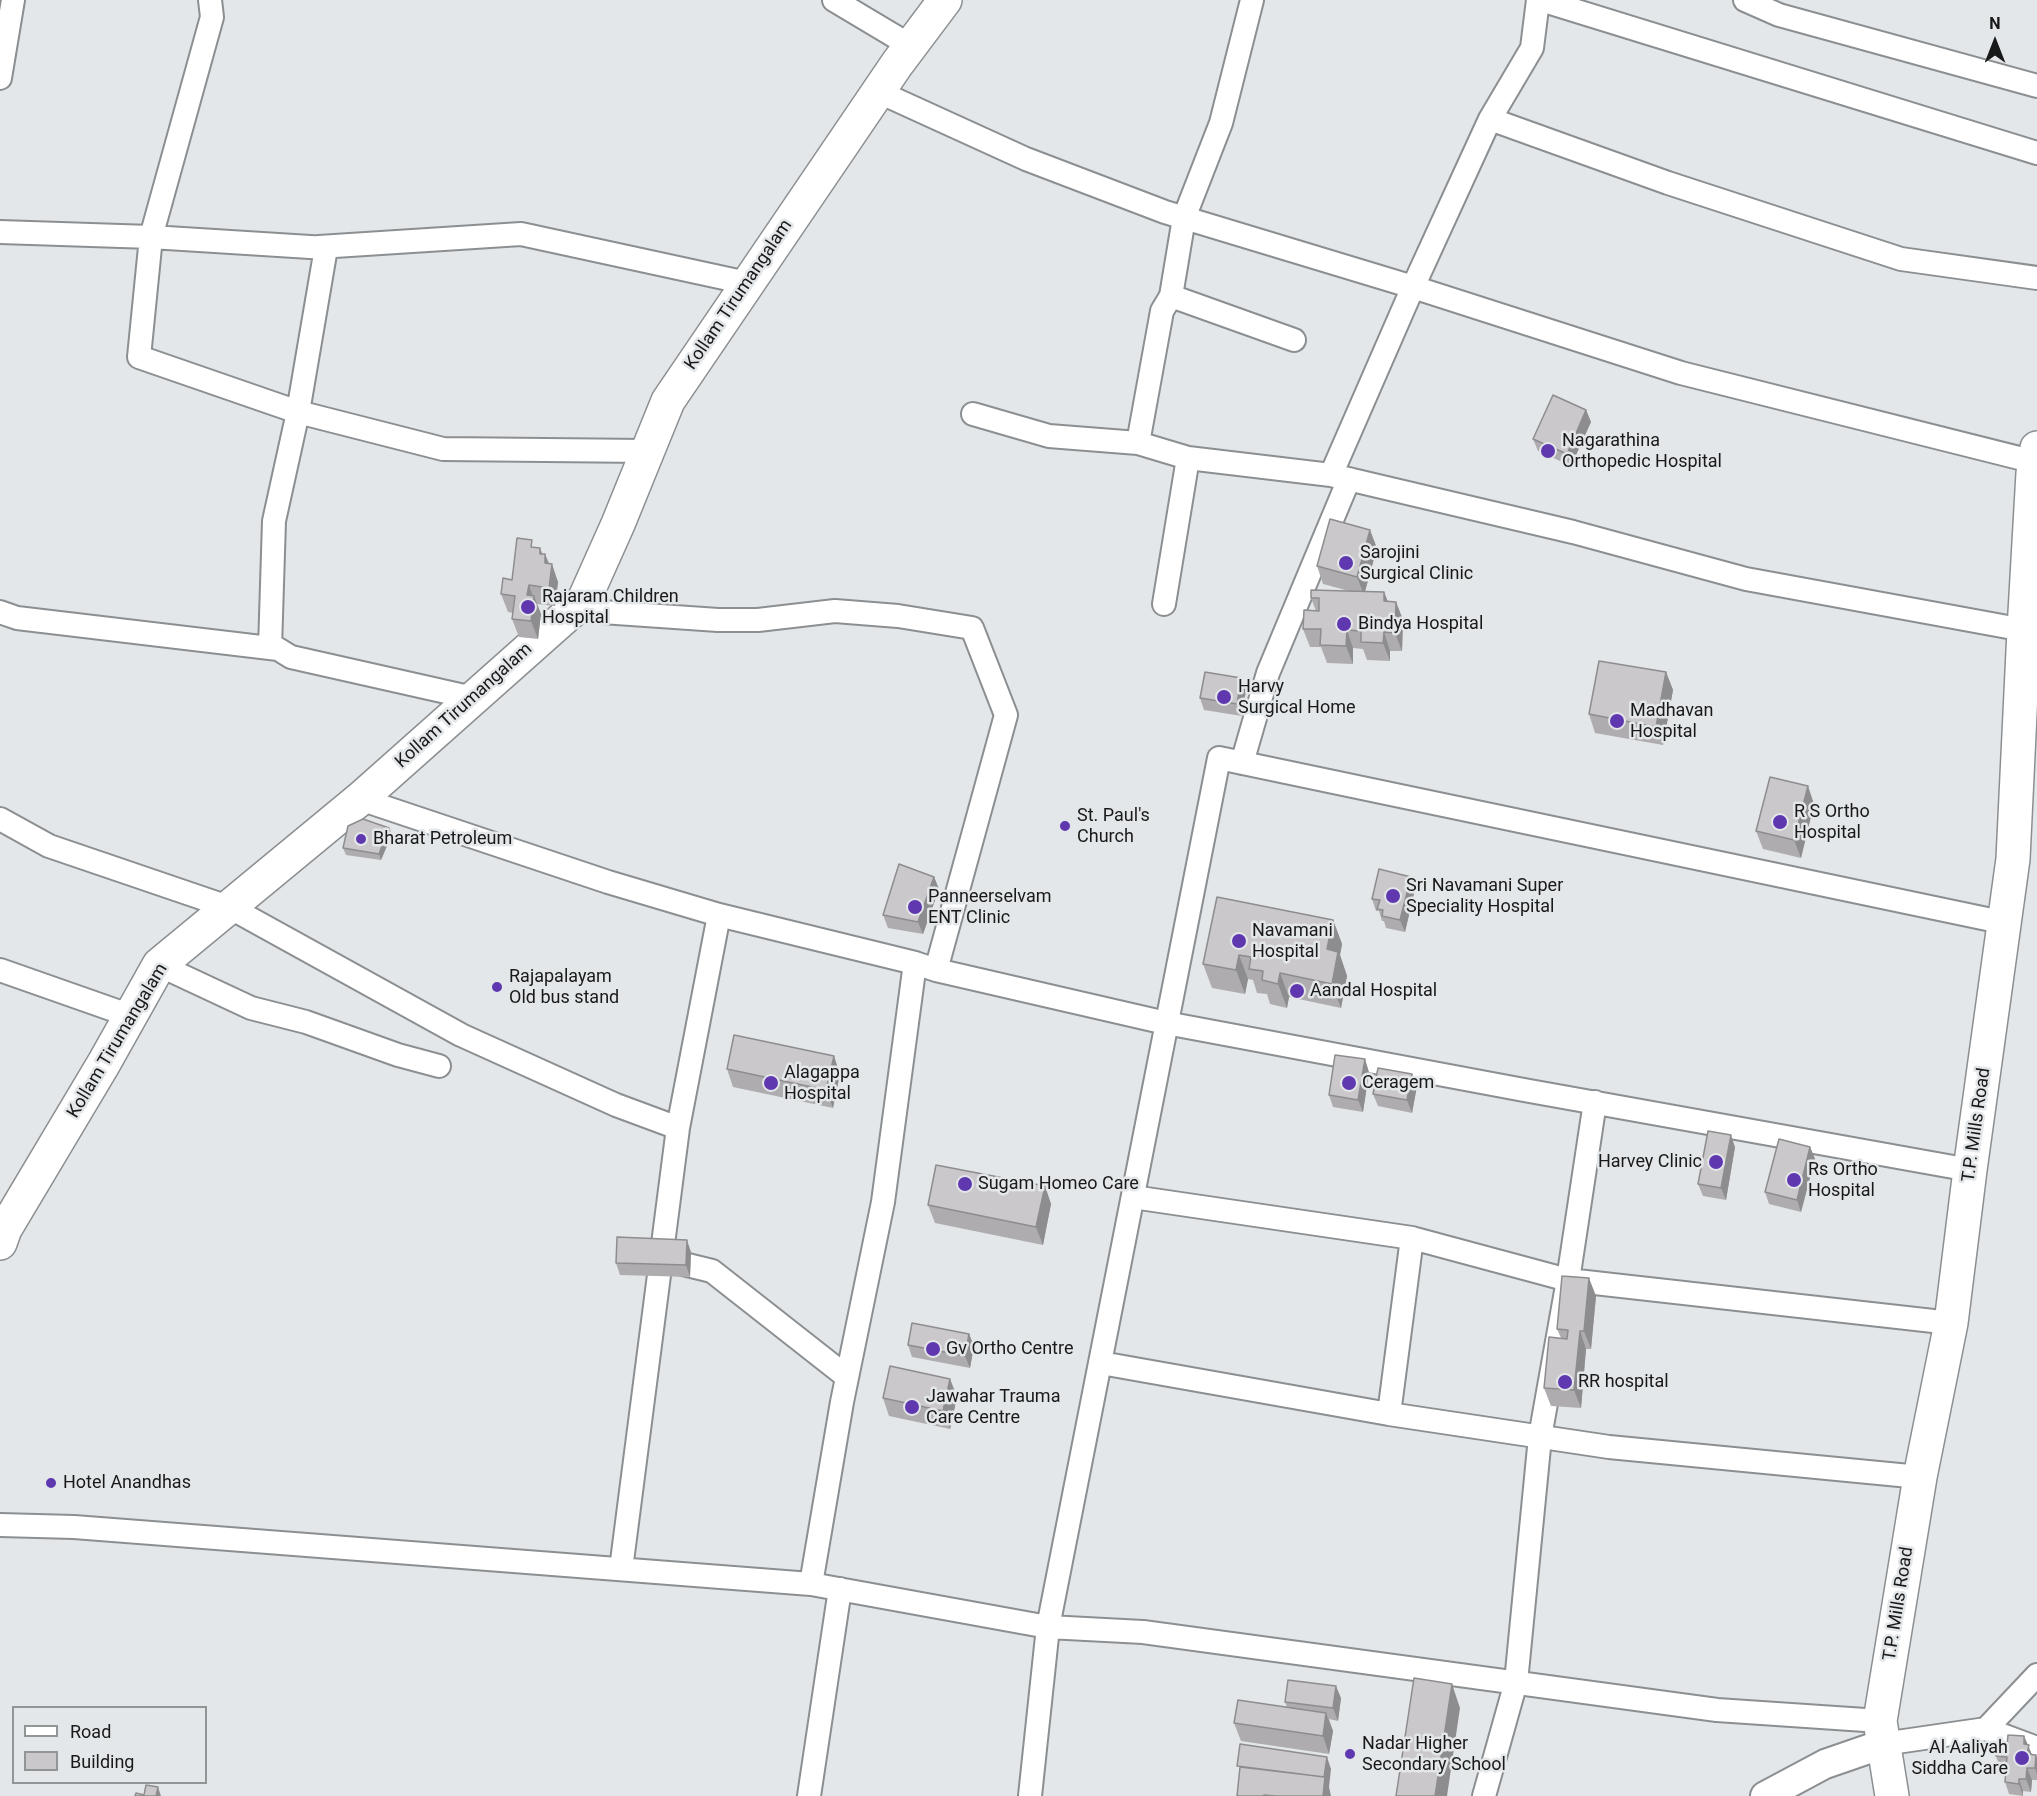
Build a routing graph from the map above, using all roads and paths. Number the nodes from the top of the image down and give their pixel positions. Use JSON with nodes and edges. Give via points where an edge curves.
{"nodes":[{"id":1,"x":13,"y":0,"type":"edge"},
{"id":2,"x":210,"y":0,"type":"edge"},
{"id":3,"x":834,"y":0,"type":"edge"},
{"id":4,"x":945,"y":0,"type":"edge"},
{"id":5,"x":1252,"y":0,"type":"edge"},
{"id":6,"x":1539,"y":0,"type":"edge"},
{"id":7,"x":1745,"y":0,"type":"edge"},
{"id":8,"x":911,"y":46,"type":"junction"},
{"id":9,"x":0,"y":78,"type":"edge"},
{"id":10,"x":2037,"y":86,"type":"edge"},
{"id":11,"x":879,"y":92,"type":"junction"},
{"id":12,"x":1490,"y":118,"type":"junction"},
{"id":13,"x":2037,"y":153,"type":"edge"},
{"id":14,"x":1184,"y":218,"type":"junction"},
{"id":15,"x":0,"y":232,"type":"edge"},
{"id":16,"x":151,"y":237,"type":"junction"},
{"id":17,"x":319,"y":247,"type":"junction"},
{"id":18,"x":2037,"y":278,"type":"edge"},
{"id":19,"x":747,"y":283,"type":"junction"},
{"id":20,"x":1413,"y":287,"type":"junction"},
{"id":21,"x":1171,"y":296,"type":"junction"},
{"id":22,"x":1293,"y":340,"type":"dead end"},
{"id":23,"x":298,"y":412,"type":"junction"},
{"id":24,"x":973,"y":414,"type":"dead end"},
{"id":25,"x":1138,"y":443,"type":"junction"},
{"id":26,"x":647,"y":451,"type":"junction"},
{"id":27,"x":2036,"y":455,"type":"edge"},
{"id":28,"x":1188,"y":458,"type":"junction"},
{"id":29,"x":1340,"y":477,"type":"junction"},
{"id":30,"x":1164,"y":604,"type":"dead end"},
{"id":31,"x":573,"y":610,"type":"junction"},
{"id":32,"x":0,"y":612,"type":"edge"},
{"id":33,"x":2024,"y":630,"type":"junction"},
{"id":34,"x":270,"y":648,"type":"junction"},
{"id":35,"x":473,"y":699,"type":"junction"},
{"id":36,"x":1242,"y":763,"type":"junction"},
{"id":37,"x":360,"y":799,"type":"junction"},
{"id":38,"x":0,"y":819,"type":"edge"},
{"id":39,"x":231,"y":908,"type":"junction"},
{"id":40,"x":719,"y":915,"type":"junction"},
{"id":41,"x":2006,"y":923,"type":"junction"},
{"id":42,"x":915,"y":963,"type":"junction"},
{"id":43,"x":159,"y":966,"type":"junction"},
{"id":44,"x":0,"y":970,"type":"edge"},
{"id":45,"x":936,"y":970,"type":"junction"},
{"id":46,"x":131,"y":1016,"type":"junction"},
{"id":47,"x":1166,"y":1023,"type":"junction"},
{"id":48,"x":440,"y":1066,"type":"dead end"},
{"id":49,"x":1595,"y":1102,"type":"junction"},
{"id":50,"x":678,"y":1128,"type":"junction"},
{"id":51,"x":1970,"y":1170,"type":"junction"},
{"id":52,"x":1133,"y":1197,"type":"junction"},
{"id":53,"x":1412,"y":1238,"type":"junction"},
{"id":54,"x":0,"y":1243,"type":"edge"},
{"id":55,"x":661,"y":1258,"type":"junction"},
{"id":56,"x":1568,"y":1281,"type":"junction"},
{"id":57,"x":1951,"y":1323,"type":"junction"},
{"id":58,"x":1101,"y":1363,"type":"junction"},
{"id":59,"x":847,"y":1377,"type":"junction"},
{"id":60,"x":1389,"y":1414,"type":"junction"},
{"id":61,"x":1540,"y":1437,"type":"junction"},
{"id":62,"x":1920,"y":1477,"type":"junction"},
{"id":63,"x":0,"y":1525,"type":"edge"},
{"id":64,"x":621,"y":1569,"type":"junction"},
{"id":65,"x":811,"y":1584,"type":"junction"},
{"id":66,"x":840,"y":1589,"type":"junction"},
{"id":67,"x":1048,"y":1627,"type":"junction"},
{"id":68,"x":2037,"y":1675,"type":"edge"},
{"id":69,"x":1516,"y":1682,"type":"junction"},
{"id":70,"x":1986,"y":1729,"type":"junction"},
{"id":71,"x":1881,"y":1733,"type":"junction"},
{"id":72,"x":2037,"y":1748,"type":"edge"},
{"id":73,"x":809,"y":1796,"type":"edge"},
{"id":74,"x":1030,"y":1796,"type":"edge"},
{"id":75,"x":1484,"y":1796,"type":"edge"},
{"id":76,"x":1765,"y":1796,"type":"edge"},
{"id":77,"x":1892,"y":1796,"type":"edge"}],
"edges":[{"from":1,"to":9,"type":"street"},
{"from":2,"to":16,"type":"street","via":[[212,17]]},
{"from":3,"to":8,"type":"street"},
{"from":4,"to":8,"type":"main road","name":"Kollam Tirumangalam"},
{"from":5,"to":14,"type":"street","via":[[1221,123]]},
{"from":6,"to":12,"type":"street","via":[[1532,48]]},
{"from":6,"to":13,"type":"street"},
{"from":7,"to":10,"type":"street","via":[[1779,15]]},
{"from":8,"to":11,"type":"main road","name":"Kollam Tirumangalam"},
{"from":11,"to":14,"type":"street","via":[[1026,159]]},
{"from":11,"to":19,"type":"main road","name":"Kollam Tirumangalam"},
{"from":12,"to":18,"type":"street","via":[[1668,183],[1901,259]]},
{"from":12,"to":20,"type":"street"},
{"from":14,"to":20,"type":"street"},
{"from":14,"to":21,"type":"street"},
{"from":15,"to":16,"type":"street"},
{"from":16,"to":17,"type":"street"},
{"from":16,"to":23,"type":"street","via":[[140,357]]},
{"from":17,"to":19,"type":"street","via":[[521,234]]},
{"from":17,"to":23,"type":"street","via":[[326,248]]},
{"from":19,"to":26,"type":"main road","name":"Kollam Tirumangalam","via":[[668,400]]},
{"from":20,"to":27,"type":"street","via":[[1681,373]]},
{"from":20,"to":29,"type":"street"},
{"from":21,"to":22,"type":"street"},
{"from":21,"to":25,"type":"street","via":[[1162,311]]},
{"from":23,"to":26,"type":"street","via":[[443,449]]},
{"from":23,"to":34,"type":"street","via":[[274,521]]},
{"from":24,"to":25,"type":"street","via":[[1049,436]]},
{"from":25,"to":28,"type":"street"},
{"from":26,"to":31,"type":"main road","name":"Kollam Tirumangalam","via":[[584,600]]},
{"from":27,"to":33,"type":"main road","name":"T.P. Mills Road"},
{"from":28,"to":29,"type":"street"},
{"from":28,"to":30,"type":"street"},
{"from":29,"to":33,"type":"street","via":[[1573,532],[1746,579]]},
{"from":29,"to":36,"type":"street","via":[[1268,673]]},
{"from":31,"to":35,"type":"main road","name":"Kollam Tirumangalam"},
{"from":31,"to":45,"type":"street","via":[[718,620],[758,620],[835,611],[972,628],[1006,715]]},
{"from":32,"to":34,"type":"street","via":[[17,618]]},
{"from":33,"to":41,"type":"main road","name":"T.P. Mills Road","via":[[2013,859]]},
{"from":34,"to":35,"type":"street","via":[[291,657]]},
{"from":35,"to":37,"type":"main road","name":"Kollam Tirumangalam"},
{"from":36,"to":41,"type":"street"},
{"from":36,"to":47,"type":"street","via":[[1219,758]]},
{"from":37,"to":39,"type":"main road","name":"Kollam Tirumangalam"},
{"from":37,"to":40,"type":"street"},
{"from":38,"to":39,"type":"street","via":[[49,846]]},
{"from":39,"to":43,"type":"main road","name":"Kollam Tirumangalam"},
{"from":39,"to":50,"type":"street","via":[[461,1035],[616,1105]]},
{"from":40,"to":42,"type":"street"},
{"from":40,"to":50,"type":"street"},
{"from":41,"to":51,"type":"main road","name":"T.P. Mills Road"},
{"from":42,"to":45,"type":"street"},
{"from":42,"to":59,"type":"street","via":[[883,1202]]},
{"from":43,"to":46,"type":"main road","name":"Kollam Tirumangalam"},
{"from":43,"to":48,"type":"street","via":[[251,1008]]},
{"from":44,"to":46,"type":"street"},
{"from":45,"to":47,"type":"street"},
{"from":46,"to":54,"type":"main road","name":"Kollam Tirumangalam","via":[[4,1229]]},
{"from":47,"to":49,"type":"street"},
{"from":47,"to":52,"type":"street"},
{"from":49,"to":51,"type":"street"},
{"from":49,"to":56,"type":"street"},
{"from":50,"to":55,"type":"street"},
{"from":51,"to":57,"type":"main road","name":"T.P. Mills Road"},
{"from":52,"to":53,"type":"street"},
{"from":52,"to":58,"type":"street"},
{"from":53,"to":56,"type":"street"},
{"from":53,"to":60,"type":"street"},
{"from":55,"to":59,"type":"street","via":[[712,1271]]},
{"from":55,"to":64,"type":"street"},
{"from":56,"to":57,"type":"street"},
{"from":56,"to":61,"type":"street"},
{"from":57,"to":62,"type":"main road","name":"T.P. Mills Road"},
{"from":58,"to":60,"type":"street"},
{"from":58,"to":67,"type":"street"},
{"from":59,"to":65,"type":"street"},
{"from":60,"to":61,"type":"street"},
{"from":61,"to":62,"type":"street"},
{"from":61,"to":69,"type":"street"},
{"from":62,"to":71,"type":"main road","name":"T.P. Mills Road"},
{"from":63,"to":64,"type":"street","via":[[74,1527]]},
{"from":64,"to":65,"type":"street"},
{"from":65,"to":66,"type":"street"},
{"from":66,"to":67,"type":"street"},
{"from":66,"to":73,"type":"street"},
{"from":67,"to":69,"type":"street","via":[[1143,1632]]},
{"from":67,"to":74,"type":"street"},
{"from":68,"to":70,"type":"street"},
{"from":69,"to":71,"type":"street"},
{"from":69,"to":75,"type":"street"},
{"from":70,"to":71,"type":"street"},
{"from":70,"to":72,"type":"street"},
{"from":71,"to":76,"type":"street"},
{"from":71,"to":77,"type":"main road","name":"T.P. Mills Road"}]}
